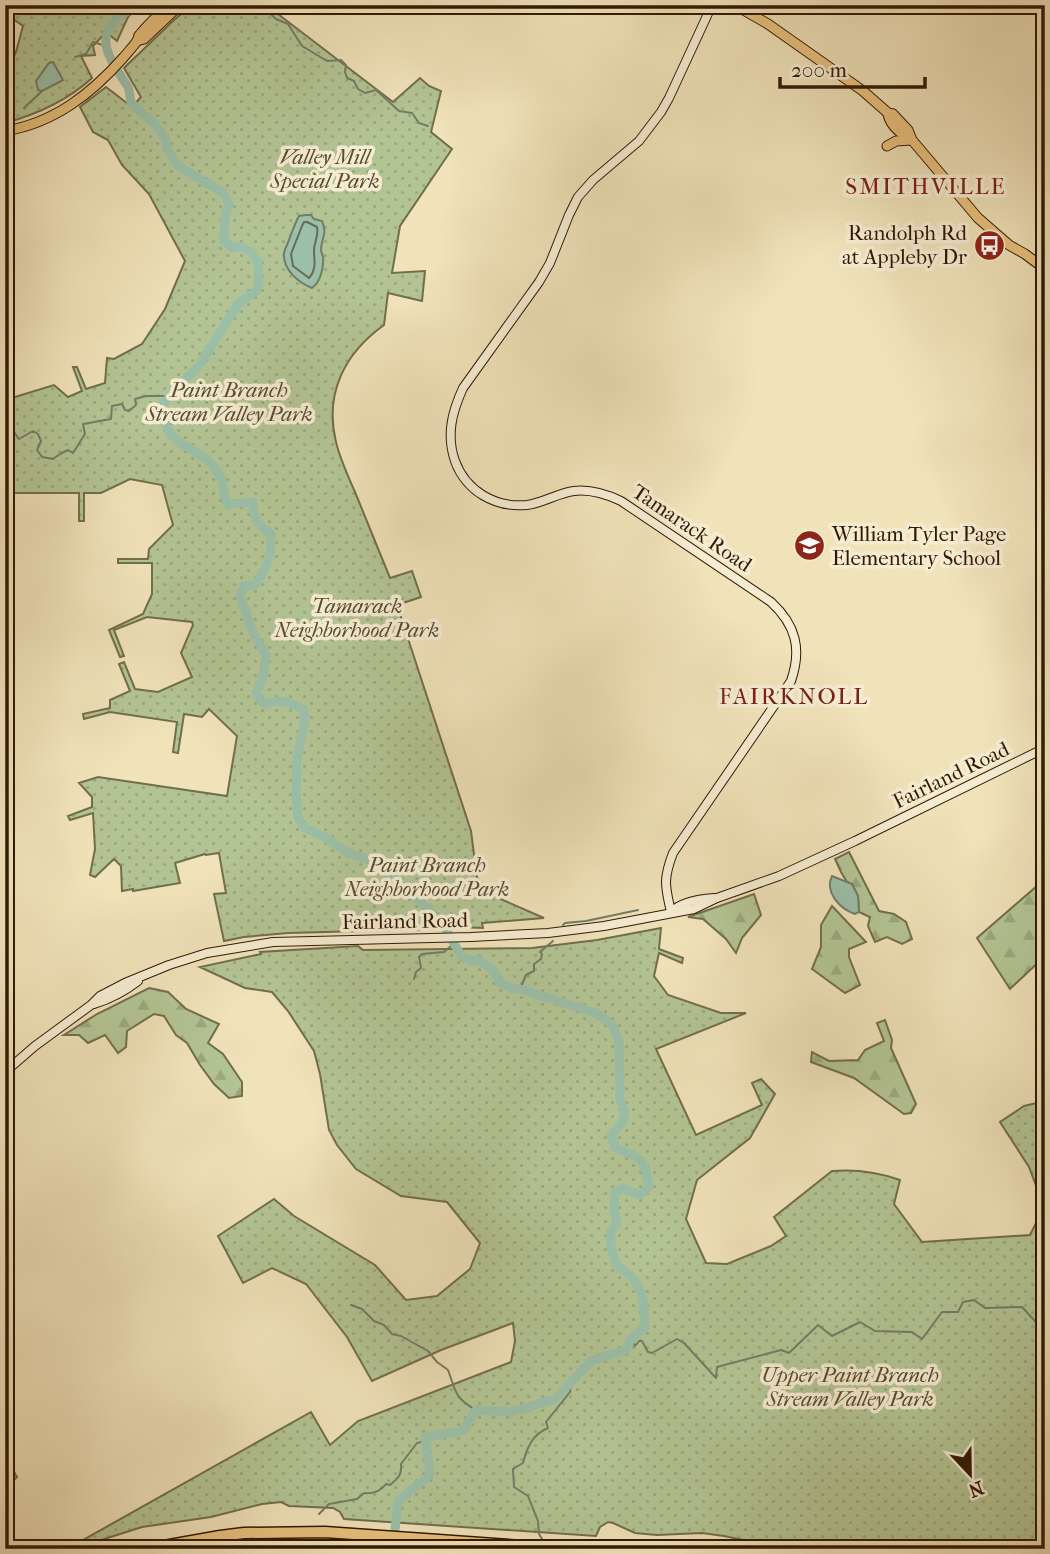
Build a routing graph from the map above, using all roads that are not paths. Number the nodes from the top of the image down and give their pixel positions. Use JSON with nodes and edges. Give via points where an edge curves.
{"nodes":[{"id":1,"x":169,"y":5,"type":"edge"},
{"id":2,"x":180,"y":5,"type":"edge"},
{"id":3,"x":712,"y":5,"type":"edge"},
{"id":4,"x":735,"y":5,"type":"edge"},
{"id":5,"x":137,"y":41,"type":"junction"},
{"id":6,"x":5,"y":131,"type":"edge"},
{"id":7,"x":912,"y":140,"type":"junction"},
{"id":8,"x":887,"y":146,"type":"dead end"},
{"id":9,"x":1045,"y":269,"type":"edge"},
{"id":10,"x":1045,"y":748,"type":"edge"},
{"id":11,"x":671,"y":912,"type":"junction"},
{"id":12,"x":5,"y":1072,"type":"edge"},
{"id":13,"x":325,"y":1547,"type":"edge"},
{"id":14,"x":147,"y":1549,"type":"edge"},
{"id":15,"x":272,"y":1549,"type":"edge"},
{"id":16,"x":347,"y":1549,"type":"edge"},
{"id":17,"x":565,"y":1549,"type":"edge"}],
"edges":[{"from":1,"to":5,"type":"main road"},
{"from":2,"to":5,"type":"main road"},
{"from":3,"to":11,"type":"street","name":"Tamarack Road","via":[[661,112],[639,141],[578,197],[539,282],[463,388],[450,427],[458,467],[482,496],[510,505],[529,505],[573,491],[593,491],[621,501],[771,602],[791,627],[796,644],[791,681],[673,853],[665,880]]},
{"from":4,"to":7,"type":"main road","via":[[849,81]]},
{"from":5,"to":6,"type":"main road","via":[[105,76],[62,111]]},
{"from":7,"to":8,"type":"main road"},
{"from":7,"to":9,"type":"main road","via":[[978,218]]},
{"from":10,"to":11,"type":"street","name":"Fairland Road","via":[[779,876],[694,909]]},
{"from":11,"to":12,"type":"street","name":"Fairland Road","via":[[529,935],[273,942],[207,953],[100,996]]},
{"from":13,"to":15,"type":"highway"},
{"from":13,"to":16,"type":"highway"},
{"from":14,"to":17,"type":"highway","via":[[220,1536],[325,1532]]}]}
